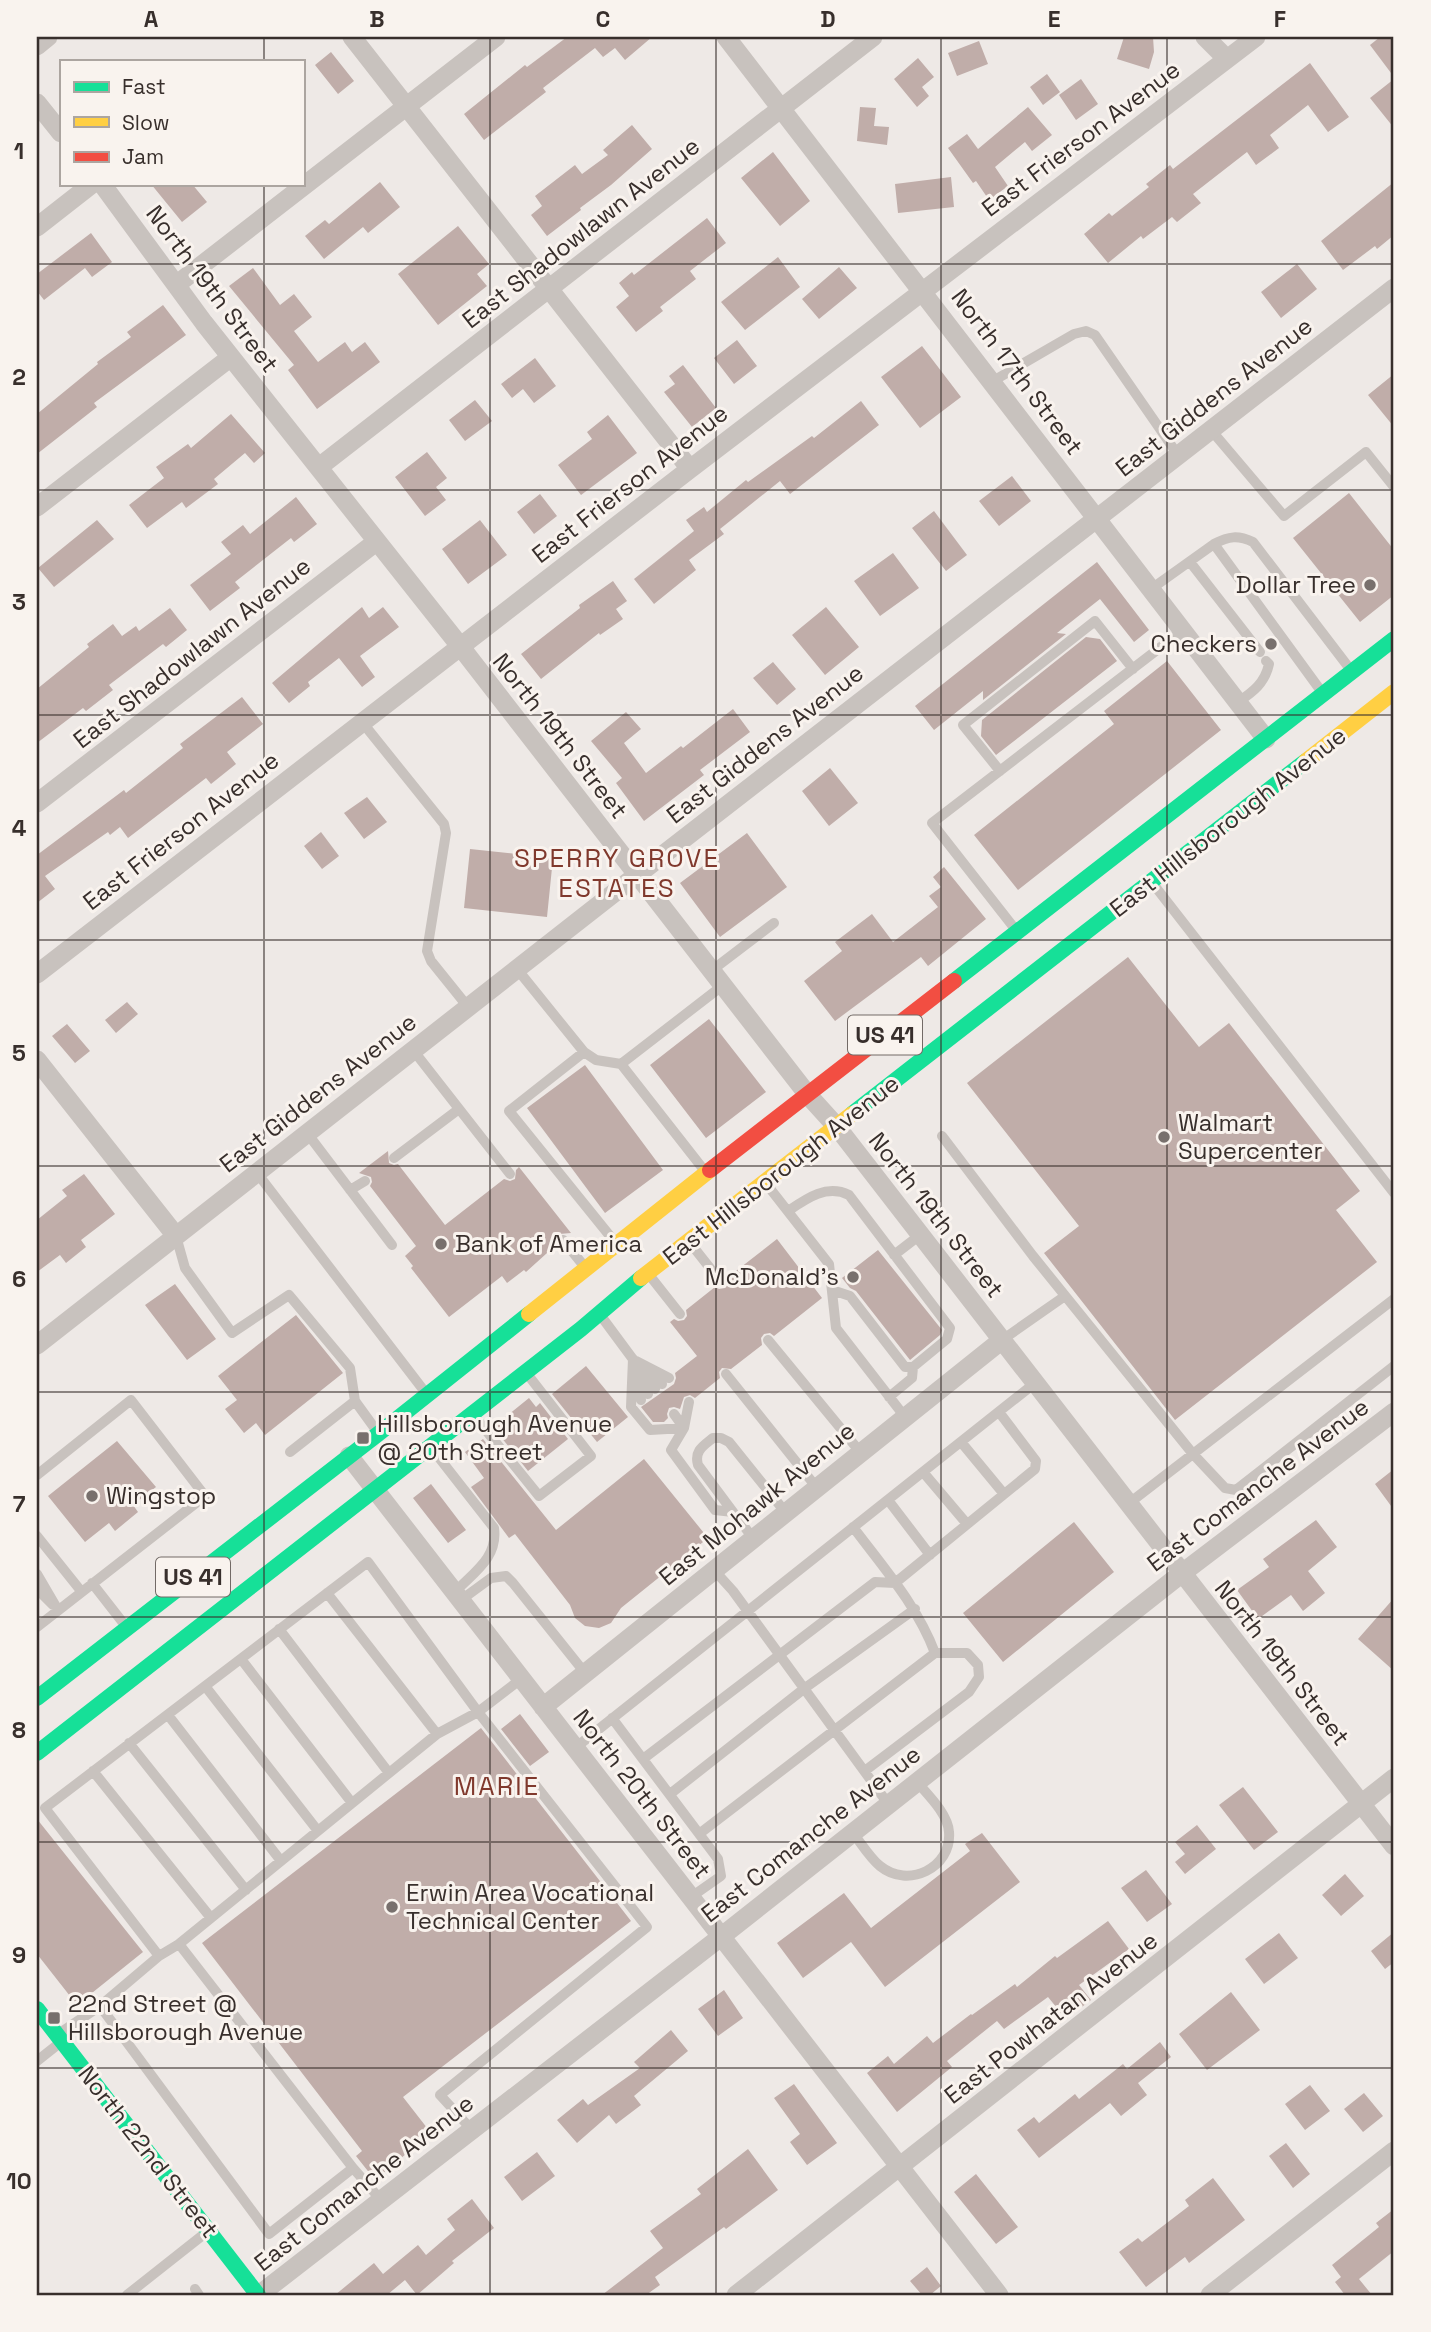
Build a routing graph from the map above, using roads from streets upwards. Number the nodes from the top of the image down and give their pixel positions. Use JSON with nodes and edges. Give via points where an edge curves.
{"nodes":[{"id":1,"x":48,"y":37,"type":"edge"},
{"id":2,"x":352,"y":37,"type":"edge"},
{"id":3,"x":496,"y":37,"type":"edge"},
{"id":4,"x":726,"y":37,"type":"edge"},
{"id":5,"x":873,"y":37,"type":"edge"},
{"id":6,"x":1205,"y":37,"type":"edge"},
{"id":7,"x":1256,"y":37,"type":"edge"},
{"id":8,"x":37,"y":46,"type":"edge"},
{"id":9,"x":1227,"y":59,"type":"junction"},
{"id":10,"x":37,"y":103,"type":"edge"},
{"id":11,"x":406,"y":106,"type":"junction"},
{"id":12,"x":781,"y":108,"type":"junction"},
{"id":13,"x":60,"y":132,"type":"edge"},
{"id":14,"x":304,"y":185,"type":"edge"},
{"id":15,"x":89,"y":186,"type":"edge"},
{"id":16,"x":103,"y":186,"type":"edge"},
{"id":17,"x":303,"y":186,"type":"edge"},
{"id":18,"x":37,"y":227,"type":"edge"},
{"id":19,"x":176,"y":285,"type":"junction"},
{"id":20,"x":1394,"y":288,"type":"edge"},
{"id":21,"x":548,"y":289,"type":"junction"},
{"id":22,"x":923,"y":290,"type":"junction"},
{"id":23,"x":231,"y":357,"type":"junction"},
{"id":24,"x":319,"y":467,"type":"junction"},
{"id":25,"x":690,"y":468,"type":"junction"},
{"id":26,"x":37,"y":507,"type":"edge"},
{"id":27,"x":1097,"y":518,"type":"junction"},
{"id":28,"x":376,"y":542,"type":"junction"},
{"id":29,"x":1394,"y":639,"type":"edge"},
{"id":30,"x":460,"y":646,"type":"junction"},
{"id":31,"x":1394,"y":692,"type":"edge"},
{"id":32,"x":1266,"y":739,"type":"junction"},
{"id":33,"x":37,"y":803,"type":"edge"},
{"id":34,"x":637,"y":875,"type":"junction"},
{"id":35,"x":37,"y":974,"type":"edge"},
{"id":36,"x":37,"y":1060,"type":"edge"},
{"id":37,"x":808,"y":1096,"type":"junction"},
{"id":38,"x":837,"y":1127,"type":"junction"},
{"id":39,"x":176,"y":1236,"type":"junction"},
{"id":40,"x":1002,"y":1340,"type":"junction"},
{"id":41,"x":37,"y":1345,"type":"edge"},
{"id":42,"x":1392,"y":1418,"type":"edge"},
{"id":43,"x":349,"y":1456,"type":"junction"},
{"id":44,"x":376,"y":1489,"type":"junction"},
{"id":45,"x":1181,"y":1574,"type":"junction"},
{"id":46,"x":37,"y":1698,"type":"edge"},
{"id":47,"x":543,"y":1707,"type":"junction"},
{"id":48,"x":37,"y":1753,"type":"edge"},
{"id":49,"x":1394,"y":1778,"type":"edge"},
{"id":50,"x":1361,"y":1804,"type":"junction"},
{"id":51,"x":1394,"y":1846,"type":"edge"},
{"id":52,"x":722,"y":1936,"type":"junction"},
{"id":53,"x":37,"y":2010,"type":"edge"},
{"id":54,"x":1394,"y":2151,"type":"edge"},
{"id":55,"x":901,"y":2168,"type":"junction"},
{"id":56,"x":258,"y":2295,"type":"edge"},
{"id":57,"x":736,"y":2295,"type":"edge"},
{"id":58,"x":999,"y":2295,"type":"edge"},
{"id":59,"x":1210,"y":2295,"type":"edge"}],
"edges":[{"from":1,"to":8,"type":"street"},
{"from":2,"to":11,"type":"street"},
{"from":3,"to":11,"type":"street"},
{"from":4,"to":12,"type":"street","name":"North 17th Street"},
{"from":5,"to":12,"type":"street","name":"East Shadowlawn Avenue"},
{"from":6,"to":9,"type":"street"},
{"from":7,"to":9,"type":"street","name":"East Frierson Avenue"},
{"from":9,"to":22,"type":"street","name":"East Frierson Avenue"},
{"from":10,"to":13,"type":"street"},
{"from":11,"to":14,"type":"street"},
{"from":11,"to":21,"type":"street"},
{"from":12,"to":21,"type":"street","name":"East Shadowlawn Avenue"},
{"from":12,"to":22,"type":"street","name":"North 17th Street"},
{"from":15,"to":18,"type":"street"},
{"from":16,"to":19,"type":"street","name":"North 19th Street"},
{"from":17,"to":19,"type":"street"},
{"from":19,"to":23,"type":"street","name":"North 19th Street"},
{"from":20,"to":27,"type":"street","name":"East Giddens Avenue"},
{"from":21,"to":24,"type":"street","name":"East Shadowlawn Avenue"},
{"from":21,"to":25,"type":"street"},
{"from":22,"to":25,"type":"street","name":"East Frierson Avenue"},
{"from":22,"to":27,"type":"street","name":"North 17th Street"},
{"from":23,"to":24,"type":"street","name":"North 19th Street"},
{"from":23,"to":26,"type":"street"},
{"from":24,"to":28,"type":"street","name":"North 19th Street"},
{"from":25,"to":30,"type":"street","name":"East Frierson Avenue"},
{"from":27,"to":32,"type":"street","name":"North 17th Street"},
{"from":27,"to":34,"type":"street","name":"East Giddens Avenue"},
{"from":28,"to":30,"type":"street","name":"North 19th Street"},
{"from":28,"to":33,"type":"street","name":"East Shadowlawn Avenue"},
{"from":29,"to":32,"type":"main road","name":"East Hillsborough Avenue","number":"US 41"},
{"from":30,"to":34,"type":"street","name":"North 19th Street"},
{"from":30,"to":35,"type":"street","name":"East Frierson Avenue"},
{"from":31,"to":38,"type":"main road","name":"East Hillsborough Avenue","number":"US 41"},
{"from":32,"to":37,"type":"main road","name":"East Hillsborough Avenue","number":"US 41"},
{"from":34,"to":37,"type":"street","name":"North 19th Street"},
{"from":34,"to":39,"type":"street","name":"East Giddens Avenue"},
{"from":36,"to":39,"type":"street"},
{"from":37,"to":38,"type":"street","name":"North 19th Street"},
{"from":37,"to":43,"type":"main road","name":"East Hillsborough Avenue","number":"US 41"},
{"from":38,"to":40,"type":"street","name":"North 19th Street"},
{"from":38,"to":44,"type":"main road","name":"East Hillsborough Avenue","number":"US 41"},
{"from":39,"to":41,"type":"street","name":"East Giddens Avenue"},
{"from":40,"to":45,"type":"street","name":"North 19th Street"},
{"from":40,"to":47,"type":"street","name":"East Mohawk Avenue"},
{"from":42,"to":45,"type":"street","name":"East Comanche Avenue"},
{"from":43,"to":44,"type":"street","name":"North 20th Street"},
{"from":43,"to":46,"type":"main road","name":"East Hillsborough Avenue","number":"US 41"},
{"from":44,"to":47,"type":"street","name":"North 20th Street"},
{"from":44,"to":48,"type":"main road","name":"East Hillsborough Avenue","number":"US 41"},
{"from":45,"to":50,"type":"street","name":"North 19th Street"},
{"from":45,"to":52,"type":"street","name":"East Comanche Avenue"},
{"from":47,"to":52,"type":"street","name":"North 20th Street"},
{"from":49,"to":50,"type":"street","name":"East Powhatan Avenue"},
{"from":50,"to":51,"type":"street","name":"North 19th Street"},
{"from":50,"to":55,"type":"street","name":"East Powhatan Avenue"},
{"from":52,"to":55,"type":"street","name":"North 20th Street"},
{"from":52,"to":56,"type":"street","name":"East Comanche Avenue"},
{"from":53,"to":56,"type":"main road","name":"North 22nd Street"},
{"from":54,"to":59,"type":"street"},
{"from":55,"to":57,"type":"street","name":"East Powhatan Avenue"},
{"from":55,"to":58,"type":"street","name":"North 20th Street"}]}
